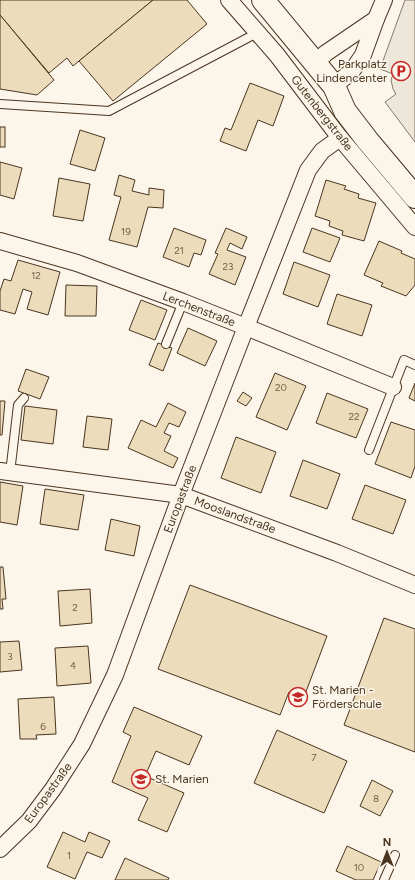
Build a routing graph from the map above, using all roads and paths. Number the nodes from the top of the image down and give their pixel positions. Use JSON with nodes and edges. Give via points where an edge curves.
{"nodes":[{"id":1,"x":229,"y":0,"type":"edge"},
{"id":2,"x":263,"y":0,"type":"edge"},
{"id":3,"x":384,"y":0,"type":"edge"},
{"id":4,"x":376,"y":19,"type":"junction"},
{"id":5,"x":257,"y":33,"type":"junction"},
{"id":6,"x":315,"y":62,"type":"junction"},
{"id":7,"x":334,"y":86,"type":"junction"},
{"id":8,"x":0,"y":104,"type":"edge"},
{"id":9,"x":340,"y":138,"type":"junction"},
{"id":10,"x":415,"y":176,"type":"edge"},
{"id":11,"x":415,"y":197,"type":"edge"},
{"id":12,"x":415,"y":227,"type":"edge"},
{"id":13,"x":0,"y":241,"type":"edge"},
{"id":14,"x":183,"y":302,"type":"junction"},
{"id":15,"x":246,"y":327,"type":"junction"},
{"id":16,"x":166,"y":344,"type":"dead end"},
{"id":17,"x":415,"y":365,"type":"edge"},
{"id":18,"x":393,"y":387,"type":"junction"},
{"id":19,"x":24,"y":398,"type":"dead end"},
{"id":20,"x":369,"y":450,"type":"dead end"},
{"id":21,"x":5,"y":472,"type":"edge"},
{"id":22,"x":181,"y":495,"type":"junction"},
{"id":23,"x":415,"y":585,"type":"edge"},
{"id":24,"x":0,"y":849,"type":"edge"},
{"id":25,"x":395,"y":855,"type":"dead end"},
{"id":26,"x":384,"y":880,"type":"edge"}],
"edges":[{"from":1,"to":5,"type":"street","name":"Gutenbergstraße"},
{"from":2,"to":6,"type":"main road"},
{"from":3,"to":4,"type":"street"},
{"from":4,"to":6,"type":"street"},
{"from":4,"to":7,"type":"street","via":[[363,56],[352,71]]},
{"from":5,"to":8,"type":"lane","via":[[109,111]]},
{"from":5,"to":9,"type":"street","name":"Gutenbergstraße","via":[[277,55]]},
{"from":6,"to":7,"type":"main road"},
{"from":7,"to":10,"type":"main road","via":[[352,98]]},
{"from":7,"to":11,"type":"main road","via":[[345,111]]},
{"from":9,"to":12,"type":"street","name":"Gutenbergstraße"},
{"from":9,"to":15,"type":"street","name":"Europastraße","via":[[322,151],[308,170]]},
{"from":13,"to":14,"type":"street","name":"Lerchenstraße","via":[[77,263]]},
{"from":14,"to":15,"type":"street","name":"Lerchenstraße"},
{"from":14,"to":16,"type":"lane"},
{"from":15,"to":18,"type":"street","name":"Lerchenstraße"},
{"from":15,"to":22,"type":"street","name":"Europastraße"},
{"from":17,"to":18,"type":"lane","via":[[404,360]]},
{"from":18,"to":20,"type":"lane"},
{"from":19,"to":21,"type":"lane","via":[[18,405]]},
{"from":21,"to":22,"type":"street","name":"Mooslandstraße"},
{"from":22,"to":23,"type":"street","name":"Mooslandstraße"},
{"from":22,"to":24,"type":"street","name":"Europastraße","via":[[115,675],[82,744],[29,821]]},
{"from":25,"to":26,"type":"lane"}]}
